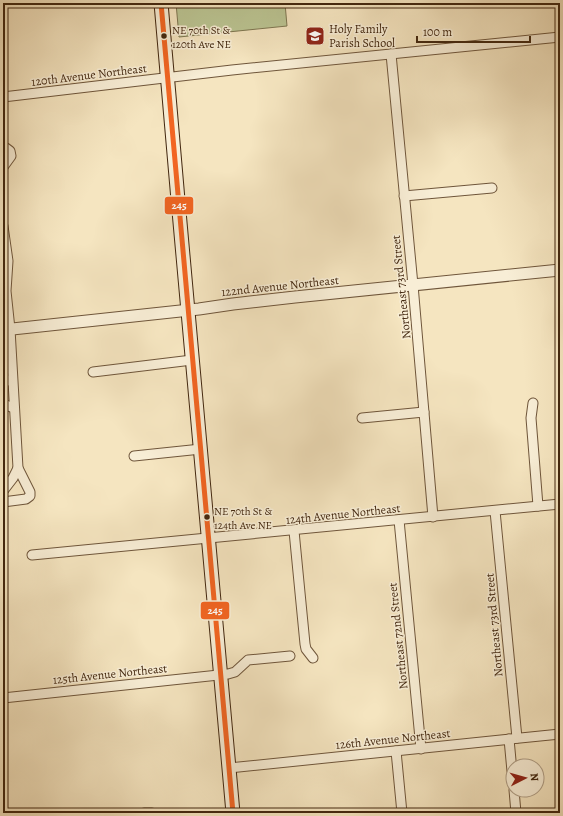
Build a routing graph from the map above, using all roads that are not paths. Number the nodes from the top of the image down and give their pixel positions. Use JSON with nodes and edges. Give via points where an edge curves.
{"nodes":[{"id":1,"x":161,"y":3,"type":"edge"},
{"id":2,"x":560,"y":37,"type":"edge"},
{"id":3,"x":390,"y":54,"type":"junction"},
{"id":4,"x":168,"y":78,"type":"junction"},
{"id":5,"x":3,"y":97,"type":"edge"},
{"id":6,"x":3,"y":148,"type":"edge"},
{"id":7,"x":3,"y":167,"type":"edge"},
{"id":8,"x":492,"y":188,"type":"dead end"},
{"id":9,"x":404,"y":196,"type":"junction"},
{"id":10,"x":3,"y":226,"type":"edge"},
{"id":11,"x":560,"y":270,"type":"edge"},
{"id":12,"x":413,"y":285,"type":"junction"},
{"id":13,"x":5,"y":288,"type":"edge"},
{"id":14,"x":188,"y":310,"type":"junction"},
{"id":15,"x":6,"y":329,"type":"edge"},
{"id":16,"x":192,"y":360,"type":"junction"},
{"id":17,"x":93,"y":372,"type":"dead end"},
{"id":18,"x":12,"y":379,"type":"junction"},
{"id":19,"x":3,"y":384,"type":"edge"},
{"id":20,"x":533,"y":403,"type":"dead end"},
{"id":21,"x":3,"y":404,"type":"edge"},
{"id":22,"x":14,"y":408,"type":"junction"},
{"id":23,"x":424,"y":412,"type":"junction"},
{"id":24,"x":362,"y":418,"type":"dead end"},
{"id":25,"x":201,"y":449,"type":"junction"},
{"id":26,"x":134,"y":456,"type":"dead end"},
{"id":27,"x":18,"y":468,"type":"junction"},
{"id":28,"x":3,"y":491,"type":"edge"},
{"id":29,"x":3,"y":502,"type":"edge"},
{"id":30,"x":560,"y":504,"type":"edge"},
{"id":31,"x":538,"y":506,"type":"junction"},
{"id":32,"x":495,"y":511,"type":"junction"},
{"id":33,"x":433,"y":517,"type":"junction"},
{"id":34,"x":399,"y":520,"type":"junction"},
{"id":35,"x":294,"y":531,"type":"junction"},
{"id":36,"x":208,"y":538,"type":"junction"},
{"id":37,"x":32,"y":555,"type":"dead end"},
{"id":38,"x":290,"y":656,"type":"dead end"},
{"id":39,"x":313,"y":658,"type":"dead end"},
{"id":40,"x":220,"y":675,"type":"junction"},
{"id":41,"x":3,"y":698,"type":"edge"},
{"id":42,"x":560,"y":734,"type":"edge"},
{"id":43,"x":513,"y":738,"type":"junction"},
{"id":44,"x":421,"y":749,"type":"junction"},
{"id":45,"x":396,"y":751,"type":"junction"},
{"id":46,"x":513,"y":758,"type":"edge"},
{"id":47,"x":229,"y":768,"type":"junction"},
{"id":48,"x":515,"y":798,"type":"edge"},
{"id":49,"x":144,"y":813,"type":"edge"},
{"id":50,"x":152,"y":813,"type":"edge"},
{"id":51,"x":233,"y":813,"type":"edge"},
{"id":52,"x":402,"y":813,"type":"edge"},
{"id":53,"x":516,"y":813,"type":"edge"}],
"edges":[{"from":1,"to":4,"type":"main road"},
{"from":2,"to":3,"type":"street","name":"120th Avenue Northeast"},
{"from":3,"to":4,"type":"street","name":"120th Avenue Northeast"},
{"from":3,"to":9,"type":"street","name":"Northeast 73rd Street"},
{"from":4,"to":5,"type":"street","name":"120th Avenue Northeast"},
{"from":4,"to":14,"type":"main road"},
{"from":6,"to":7,"type":"street","via":[[10,151],[11,156]]},
{"from":8,"to":9,"type":"street"},
{"from":9,"to":12,"type":"street","name":"Northeast 73rd Street"},
{"from":10,"to":13,"type":"street","via":[[8,261]]},
{"from":11,"to":12,"type":"street","name":"122nd Avenue Northeast"},
{"from":12,"to":14,"type":"street","name":"122nd Avenue Northeast"},
{"from":12,"to":23,"type":"street","name":"Northeast 73rd Street"},
{"from":13,"to":15,"type":"street"},
{"from":14,"to":15,"type":"street","name":"122nd Avenue Northeast"},
{"from":14,"to":16,"type":"main road"},
{"from":15,"to":18,"type":"street"},
{"from":16,"to":17,"type":"street"},
{"from":16,"to":25,"type":"main road"},
{"from":18,"to":19,"type":"street"},
{"from":18,"to":22,"type":"street"},
{"from":20,"to":31,"type":"street","via":[[531,418]]},
{"from":21,"to":22,"type":"street"},
{"from":22,"to":27,"type":"street"},
{"from":23,"to":24,"type":"street"},
{"from":23,"to":33,"type":"street","name":"Northeast 73rd Street"},
{"from":25,"to":26,"type":"street"},
{"from":25,"to":36,"type":"main road"},
{"from":27,"to":28,"type":"street"},
{"from":27,"to":29,"type":"street","via":[[30,496],[26,499]]},
{"from":30,"to":31,"type":"street","name":"124th Avenue Northeast"},
{"from":31,"to":32,"type":"street","name":"124th Avenue Northeast"},
{"from":32,"to":33,"type":"street","name":"124th Avenue Northeast"},
{"from":32,"to":43,"type":"street","name":"Northeast 73rd Street"},
{"from":33,"to":34,"type":"street","name":"124th Avenue Northeast"},
{"from":34,"to":35,"type":"street","name":"124th Avenue Northeast"},
{"from":34,"to":44,"type":"street","name":"Northeast 72nd Street"},
{"from":35,"to":36,"type":"street","name":"124th Avenue Northeast"},
{"from":35,"to":39,"type":"street","via":[[304,644]]},
{"from":36,"to":37,"type":"street","name":"124th Avenue Northeast"},
{"from":36,"to":40,"type":"main road"},
{"from":38,"to":40,"type":"street","name":"125th Avenue Northeast","via":[[248,660],[235,672]]},
{"from":40,"to":41,"type":"street","name":"125th Avenue Northeast"},
{"from":40,"to":47,"type":"main road"},
{"from":42,"to":43,"type":"street","name":"126th Avenue Northeast"},
{"from":43,"to":44,"type":"street","name":"126th Avenue Northeast"},
{"from":43,"to":46,"type":"street","name":"Northeast 73rd Street"},
{"from":44,"to":45,"type":"street","name":"126th Avenue Northeast"},
{"from":45,"to":47,"type":"street","name":"126th Avenue Northeast"},
{"from":45,"to":52,"type":"street"},
{"from":47,"to":51,"type":"main road"},
{"from":48,"to":53,"type":"street"},
{"from":49,"to":50,"type":"street"}]}
